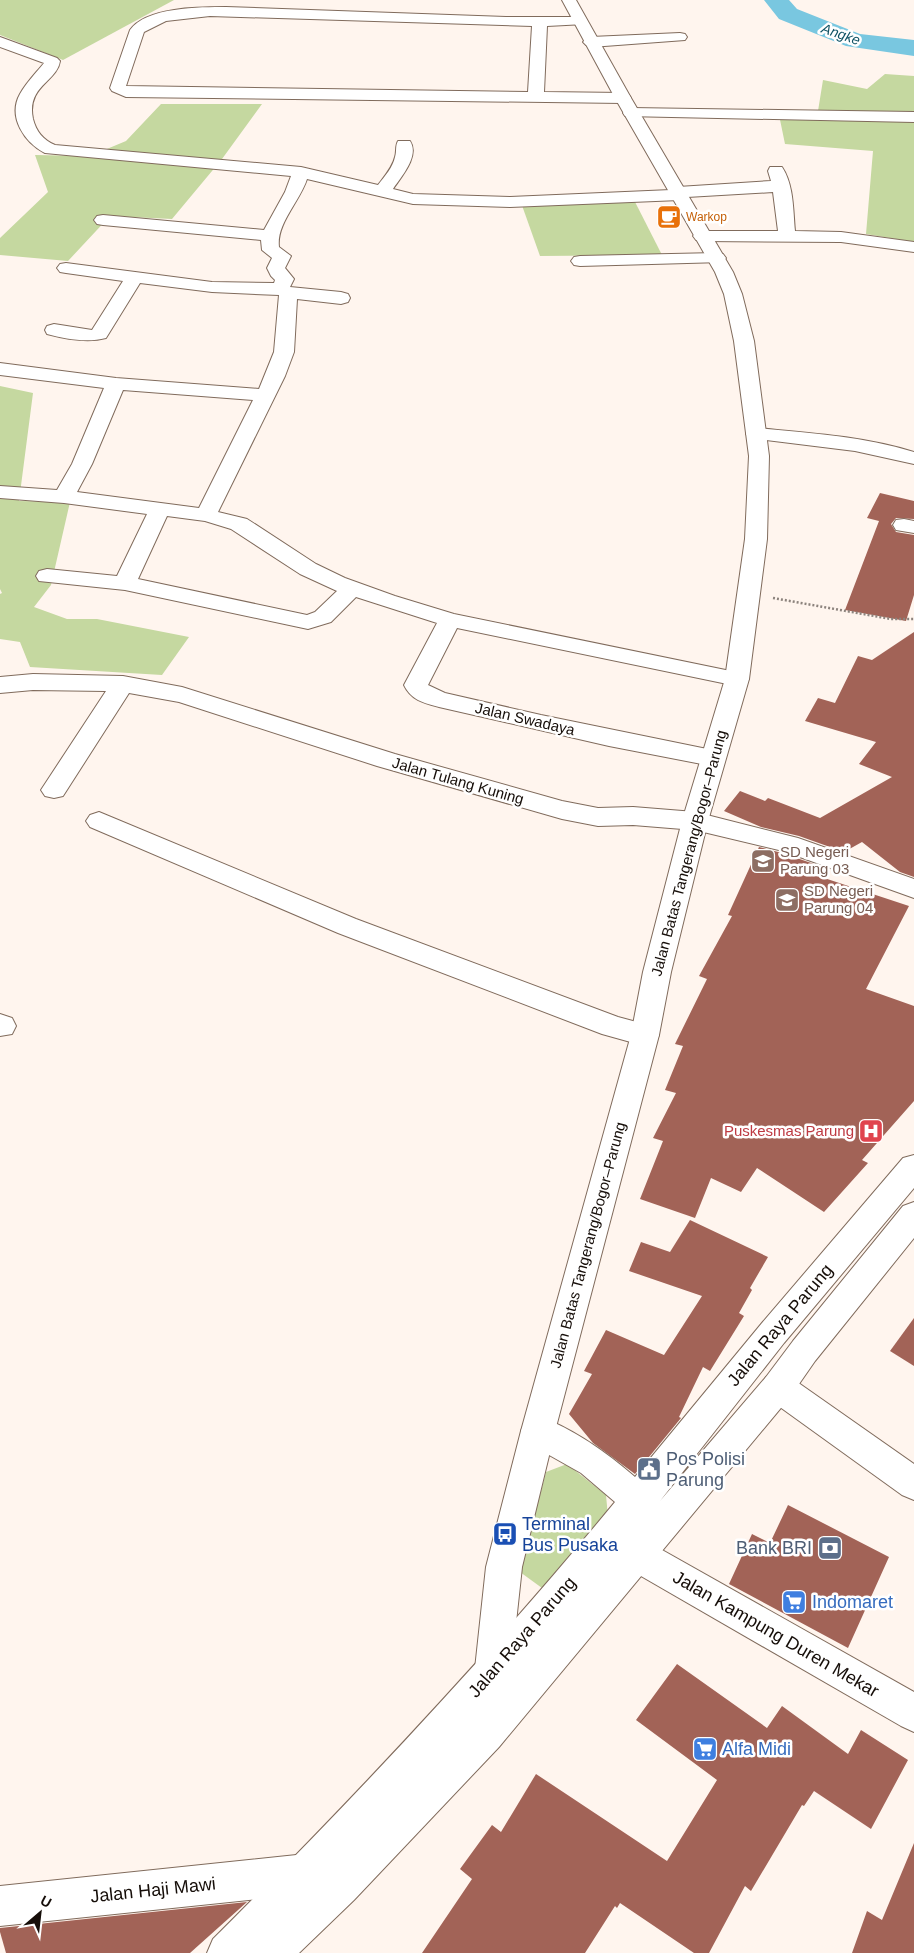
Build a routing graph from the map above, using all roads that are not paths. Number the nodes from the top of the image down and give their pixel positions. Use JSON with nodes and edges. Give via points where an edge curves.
{"nodes":[{"id":1,"x":570,"y":0,"type":"edge"},
{"id":2,"x":240,"y":6,"type":"edge"},
{"id":3,"x":341,"y":7,"type":"edge"},
{"id":4,"x":580,"y":21,"type":"junction"},
{"id":5,"x":540,"y":22,"type":"junction"},
{"id":6,"x":680,"y":37,"type":"dead end"},
{"id":7,"x":0,"y":42,"type":"edge"},
{"id":8,"x":592,"y":42,"type":"junction"},
{"id":9,"x":536,"y":98,"type":"junction"},
{"id":10,"x":627,"y":106,"type":"junction"},
{"id":11,"x":914,"y":117,"type":"edge"},
{"id":12,"x":404,"y":144,"type":"dead end"},
{"id":13,"x":301,"y":172,"type":"junction"},
{"id":14,"x":382,"y":192,"type":"junction"},
{"id":15,"x":679,"y":194,"type":"junction"},
{"id":16,"x":103,"y":220,"type":"dead end"},
{"id":17,"x":272,"y":236,"type":"junction"},
{"id":18,"x":702,"y":236,"type":"junction"},
{"id":19,"x":787,"y":236,"type":"junction"},
{"id":20,"x":914,"y":247,"type":"edge"},
{"id":21,"x":717,"y":258,"type":"junction"},
{"id":22,"x":580,"y":261,"type":"dead end"},
{"id":23,"x":66,"y":268,"type":"dead end"},
{"id":24,"x":135,"y":277,"type":"junction"},
{"id":25,"x":284,"y":291,"type":"junction"},
{"id":26,"x":341,"y":298,"type":"dead end"},
{"id":27,"x":54,"y":330,"type":"dead end"},
{"id":28,"x":0,"y":369,"type":"edge"},
{"id":29,"x":116,"y":384,"type":"junction"},
{"id":30,"x":266,"y":394,"type":"junction"},
{"id":31,"x":756,"y":434,"type":"junction"},
{"id":32,"x":914,"y":458,"type":"edge"},
{"id":33,"x":0,"y":492,"type":"edge"},
{"id":34,"x":64,"y":497,"type":"junction"},
{"id":35,"x":160,"y":509,"type":"junction"},
{"id":36,"x":206,"y":515,"type":"junction"},
{"id":37,"x":47,"y":576,"type":"dead end"},
{"id":38,"x":125,"y":583,"type":"junction"},
{"id":39,"x":352,"y":589,"type":"junction"},
{"id":40,"x":450,"y":620,"type":"junction"},
{"id":41,"x":736,"y":679,"type":"junction"},
{"id":42,"x":123,"y":684,"type":"junction"},
{"id":43,"x":0,"y":685,"type":"edge"},
{"id":44,"x":712,"y":758,"type":"junction"},
{"id":45,"x":54,"y":790,"type":"dead end"},
{"id":46,"x":99,"y":821,"type":"dead end"},
{"id":47,"x":695,"y":821,"type":"junction"},
{"id":48,"x":914,"y":890,"type":"edge"},
{"id":49,"x":645,"y":1035,"type":"junction"},
{"id":50,"x":914,"y":1167,"type":"edge"},
{"id":51,"x":914,"y":1215,"type":"edge"},
{"id":52,"x":778,"y":1387,"type":"junction"},
{"id":53,"x":538,"y":1431,"type":"junction"},
{"id":54,"x":914,"y":1484,"type":"edge"},
{"id":55,"x":636,"y":1501,"type":"junction"},
{"id":56,"x":663,"y":1525,"type":"junction"},
{"id":57,"x":608,"y":1537,"type":"junction"},
{"id":58,"x":638,"y":1556,"type":"junction"},
{"id":59,"x":493,"y":1674,"type":"junction"},
{"id":60,"x":914,"y":1713,"type":"edge"},
{"id":61,"x":486,"y":1734,"type":"junction"},
{"id":62,"x":306,"y":1874,"type":"junction"},
{"id":63,"x":0,"y":1906,"type":"edge"},
{"id":64,"x":227,"y":1953,"type":"edge"},
{"id":65,"x":270,"y":1953,"type":"edge"}],
"edges":[{"from":1,"to":4,"type":"main road","name":"Jalan Batas Tangerang/Bogor–Parung"},
{"from":2,"to":3,"type":"main road"},
{"from":2,"to":9,"type":"main road","via":[[160,18],[142,26],[137,30],[118,88],[136,92]]},
{"from":3,"to":5,"type":"main road"},
{"from":4,"to":5,"type":"main road"},
{"from":4,"to":8,"type":"main road","name":"Jalan Batas Tangerang/Bogor–Parung"},
{"from":5,"to":9,"type":"main road"},
{"from":6,"to":8,"type":"main road"},
{"from":7,"to":13,"type":"main road","via":[[52,60],[26,98],[26,123],[33,136],[51,150]]},
{"from":8,"to":10,"type":"main road","name":"Jalan Batas Tangerang/Bogor–Parung"},
{"from":9,"to":10,"type":"main road"},
{"from":10,"to":11,"type":"main road","via":[[686,112]]},
{"from":10,"to":15,"type":"main road","name":"Jalan Batas Tangerang/Bogor–Parung"},
{"from":12,"to":14,"type":"main road","via":[[406,151],[402,161]]},
{"from":13,"to":14,"type":"main road"},
{"from":13,"to":17,"type":"main road"},
{"from":14,"to":15,"type":"main road","via":[[412,199],[510,202]]},
{"from":15,"to":18,"type":"main road","name":"Jalan Batas Tangerang/Bogor–Parung"},
{"from":15,"to":19,"type":"main road","via":[[779,179]]},
{"from":16,"to":17,"type":"main road"},
{"from":17,"to":25,"type":"main road","via":[[270,248],[282,256],[276,268],[284,278]]},
{"from":18,"to":19,"type":"main road"},
{"from":18,"to":21,"type":"main road","name":"Jalan Batas Tangerang/Bogor–Parung"},
{"from":19,"to":20,"type":"main road","via":[[859,238]]},
{"from":21,"to":22,"type":"main road"},
{"from":21,"to":31,"type":"main road","name":"Jalan Batas Tangerang/Bogor–Parung","via":[[733,294],[744,341]]},
{"from":23,"to":24,"type":"main road"},
{"from":24,"to":25,"type":"main road","via":[[212,287]]},
{"from":24,"to":27,"type":"main road","via":[[99,334],[92,336]]},
{"from":25,"to":26,"type":"main road"},
{"from":25,"to":30,"type":"main road","via":[[284,352]]},
{"from":28,"to":29,"type":"main road"},
{"from":29,"to":30,"type":"main road"},
{"from":29,"to":34,"type":"main road","via":[[82,464]]},
{"from":30,"to":36,"type":"main road"},
{"from":31,"to":32,"type":"main road","via":[[861,445]]},
{"from":31,"to":41,"type":"main road","name":"Jalan Batas Tangerang/Bogor–Parung","via":[[759,456],[756,539]]},
{"from":33,"to":34,"type":"main road"},
{"from":34,"to":35,"type":"main road"},
{"from":35,"to":36,"type":"main road"},
{"from":35,"to":38,"type":"main road"},
{"from":36,"to":39,"type":"main road","via":[[239,524],[308,569]]},
{"from":37,"to":38,"type":"main road"},
{"from":38,"to":39,"type":"main road","via":[[308,622],[323,616]]},
{"from":39,"to":40,"type":"main road"},
{"from":40,"to":41,"type":"main road"},
{"from":40,"to":44,"type":"main road","name":"Jalan Swadaya","via":[[416,685],[422,693],[637,745]]},
{"from":41,"to":44,"type":"main road","name":"Jalan Batas Tangerang/Bogor–Parung"},
{"from":42,"to":43,"type":"main road","name":"Jalan Tulang Kuning","via":[[33,682]]},
{"from":42,"to":45,"type":"main road"},
{"from":42,"to":47,"type":"main road","name":"Jalan Tulang Kuning","via":[[182,695],[386,760],[562,810],[598,817]]},
{"from":44,"to":47,"type":"main road","name":"Jalan Batas Tangerang/Bogor–Parung"},
{"from":46,"to":49,"type":"main road","via":[[347,926],[612,1026]]},
{"from":47,"to":48,"type":"main road","name":"Jalan Tulang Kuning","via":[[789,844]]},
{"from":47,"to":49,"type":"main road","name":"Jalan Batas Tangerang/Bogor–Parung","via":[[657,972]]},
{"from":49,"to":53,"type":"main road","name":"Jalan Batas Tangerang/Bogor–Parung"},
{"from":50,"to":55,"type":"main road","name":"Jalan Raya Parung"},
{"from":51,"to":52,"type":"main road"},
{"from":52,"to":54,"type":"main road"},
{"from":52,"to":56,"type":"main road"},
{"from":53,"to":55,"type":"main road","via":[[593,1462]]},
{"from":53,"to":59,"type":"main road","name":"Jalan Batas Tangerang/Bogor–Parung","via":[[504,1567]]},
{"from":55,"to":56,"type":"main road"},
{"from":55,"to":57,"type":"main road","name":"Jalan Raya Parung"},
{"from":56,"to":58,"type":"main road"},
{"from":57,"to":58,"type":"main road","name":"Jalan Kampung Duren Mekar"},
{"from":57,"to":59,"type":"main road","name":"Jalan Raya Parung"},
{"from":58,"to":60,"type":"main road","name":"Jalan Kampung Duren Mekar"},
{"from":58,"to":61,"type":"main road"},
{"from":59,"to":61,"type":"main road","name":"Jalan Batas Tangerang/Bogor–Parung"},
{"from":59,"to":62,"type":"main road","name":"Jalan Raya Parung"},
{"from":61,"to":65,"type":"main road","via":[[340,1886]]},
{"from":62,"to":63,"type":"main road","name":"Jalan Haji Mawi"},
{"from":62,"to":64,"type":"main road","name":"Jalan Raya Parung"}]}
